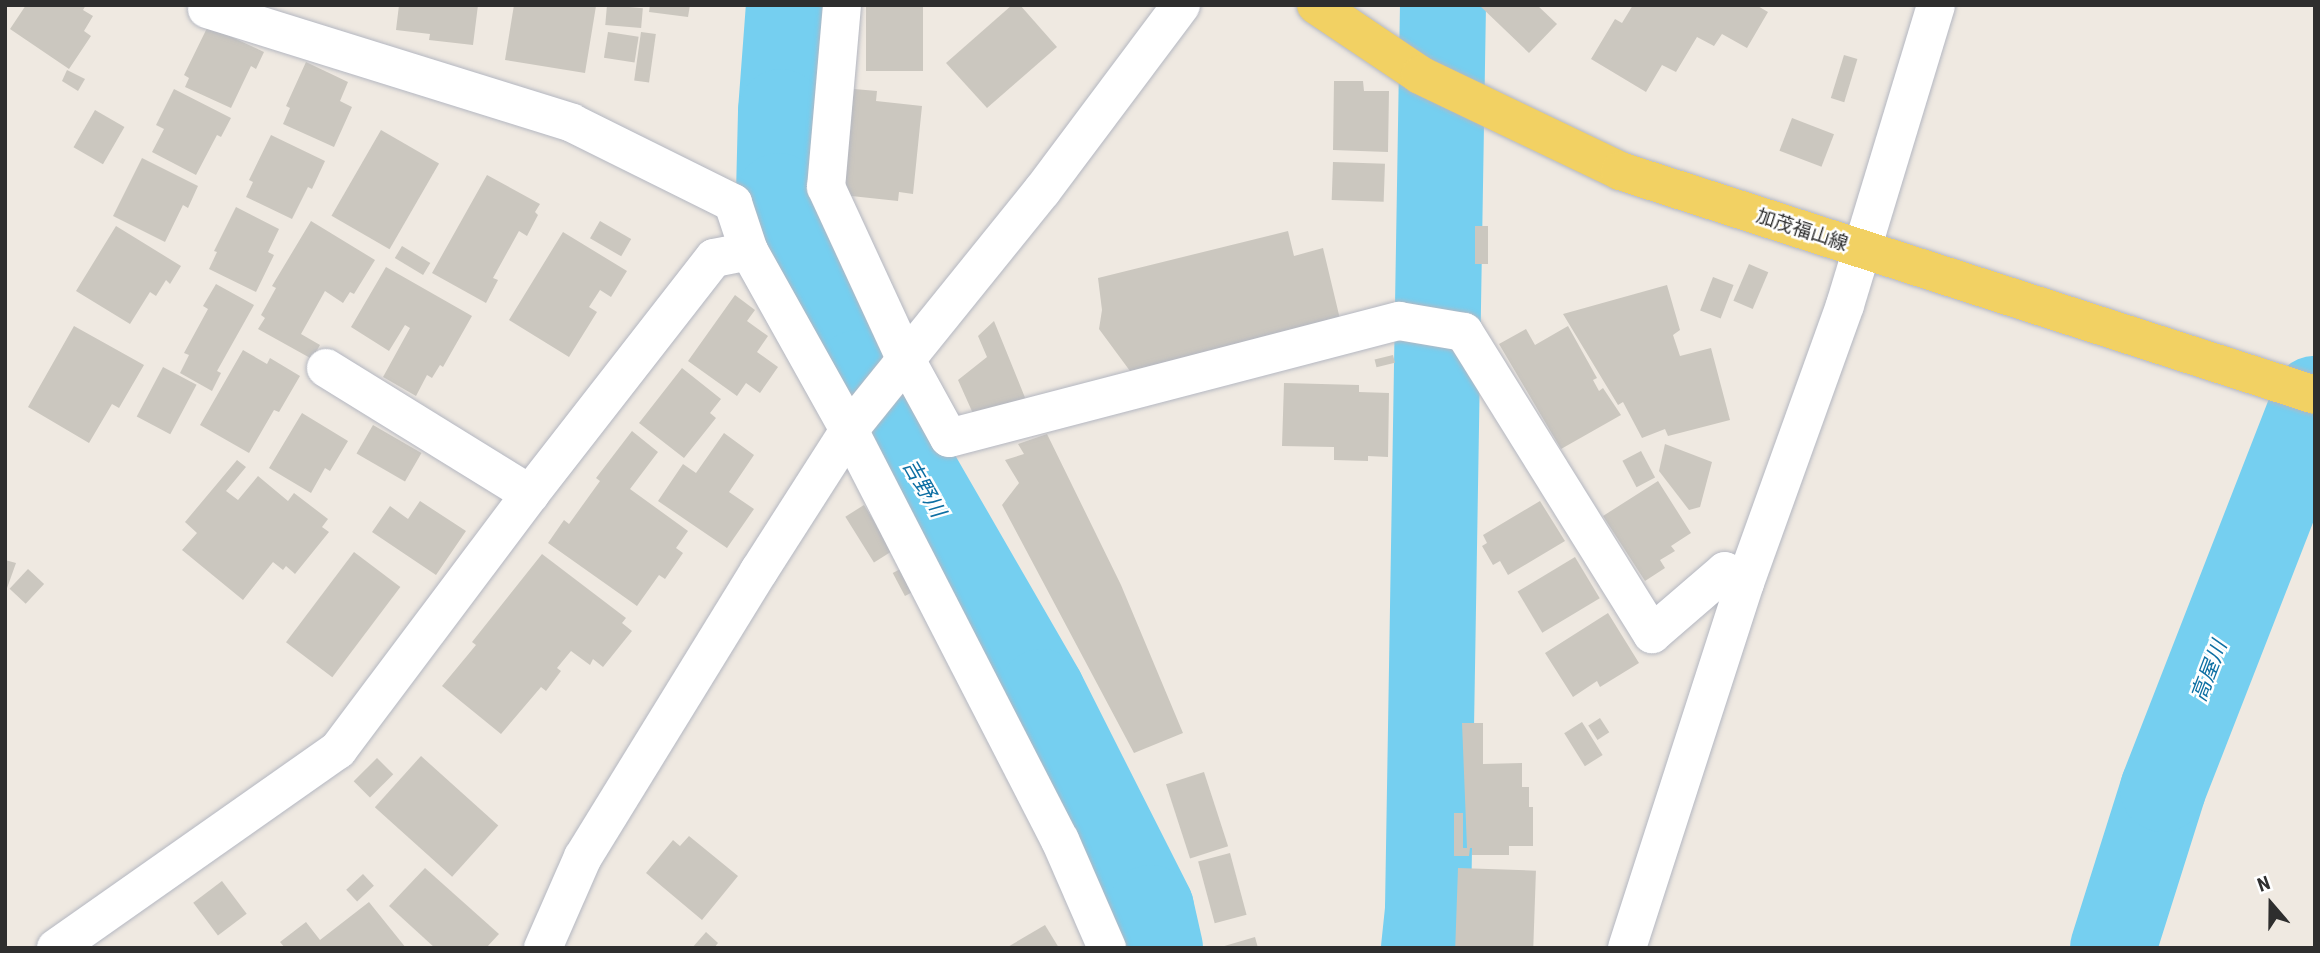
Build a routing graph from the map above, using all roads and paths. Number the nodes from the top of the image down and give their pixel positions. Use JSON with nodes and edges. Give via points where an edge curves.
{"nodes":[{"id":1,"x":842,"y":5,"type":"edge"},
{"id":2,"x":1181,"y":5,"type":"edge"},
{"id":3,"x":1316,"y":5,"type":"edge"},
{"id":4,"x":1936,"y":5,"type":"edge"},
{"id":5,"x":207,"y":9,"type":"dead end"},
{"id":6,"x":1861,"y":248,"type":"junction"},
{"id":7,"x":749,"y":251,"type":"junction"},
{"id":8,"x":905,"y":358,"type":"junction"},
{"id":9,"x":327,"y":368,"type":"dead end"},
{"id":10,"x":2315,"y":395,"type":"edge"},
{"id":11,"x":849,"y":430,"type":"junction"},
{"id":12,"x":530,"y":494,"type":"junction"},
{"id":13,"x":1745,"y":583,"type":"junction"},
{"id":14,"x":56,"y":948,"type":"edge"},
{"id":15,"x":543,"y":948,"type":"edge"},
{"id":16,"x":1107,"y":948,"type":"edge"},
{"id":17,"x":1627,"y":948,"type":"edge"}],
"edges":[{"from":1,"to":8,"type":"street","via":[[826,187]]},
{"from":2,"to":8,"type":"street","via":[[1042,191]]},
{"from":3,"to":6,"type":"main road","name":"加茂福山線","via":[[1420,75],[1620,171]]},
{"from":4,"to":6,"type":"street"},
{"from":5,"to":7,"type":"street","via":[[572,123],[733,203]]},
{"from":6,"to":10,"type":"main road","name":"加茂福山線"},
{"from":6,"to":13,"type":"street","via":[[1845,306]]},
{"from":7,"to":11,"type":"street"},
{"from":7,"to":12,"type":"street","via":[[714,258]]},
{"from":8,"to":11,"type":"street"},
{"from":8,"to":13,"type":"street","via":[[948,438],[1399,321],[1464,332],[1652,634],[1726,571]]},
{"from":9,"to":12,"type":"street"},
{"from":11,"to":15,"type":"street","via":[[583,857]]},
{"from":11,"to":16,"type":"street","via":[[1060,840]]},
{"from":12,"to":14,"type":"street","via":[[338,750]]},
{"from":13,"to":17,"type":"street"}]}
